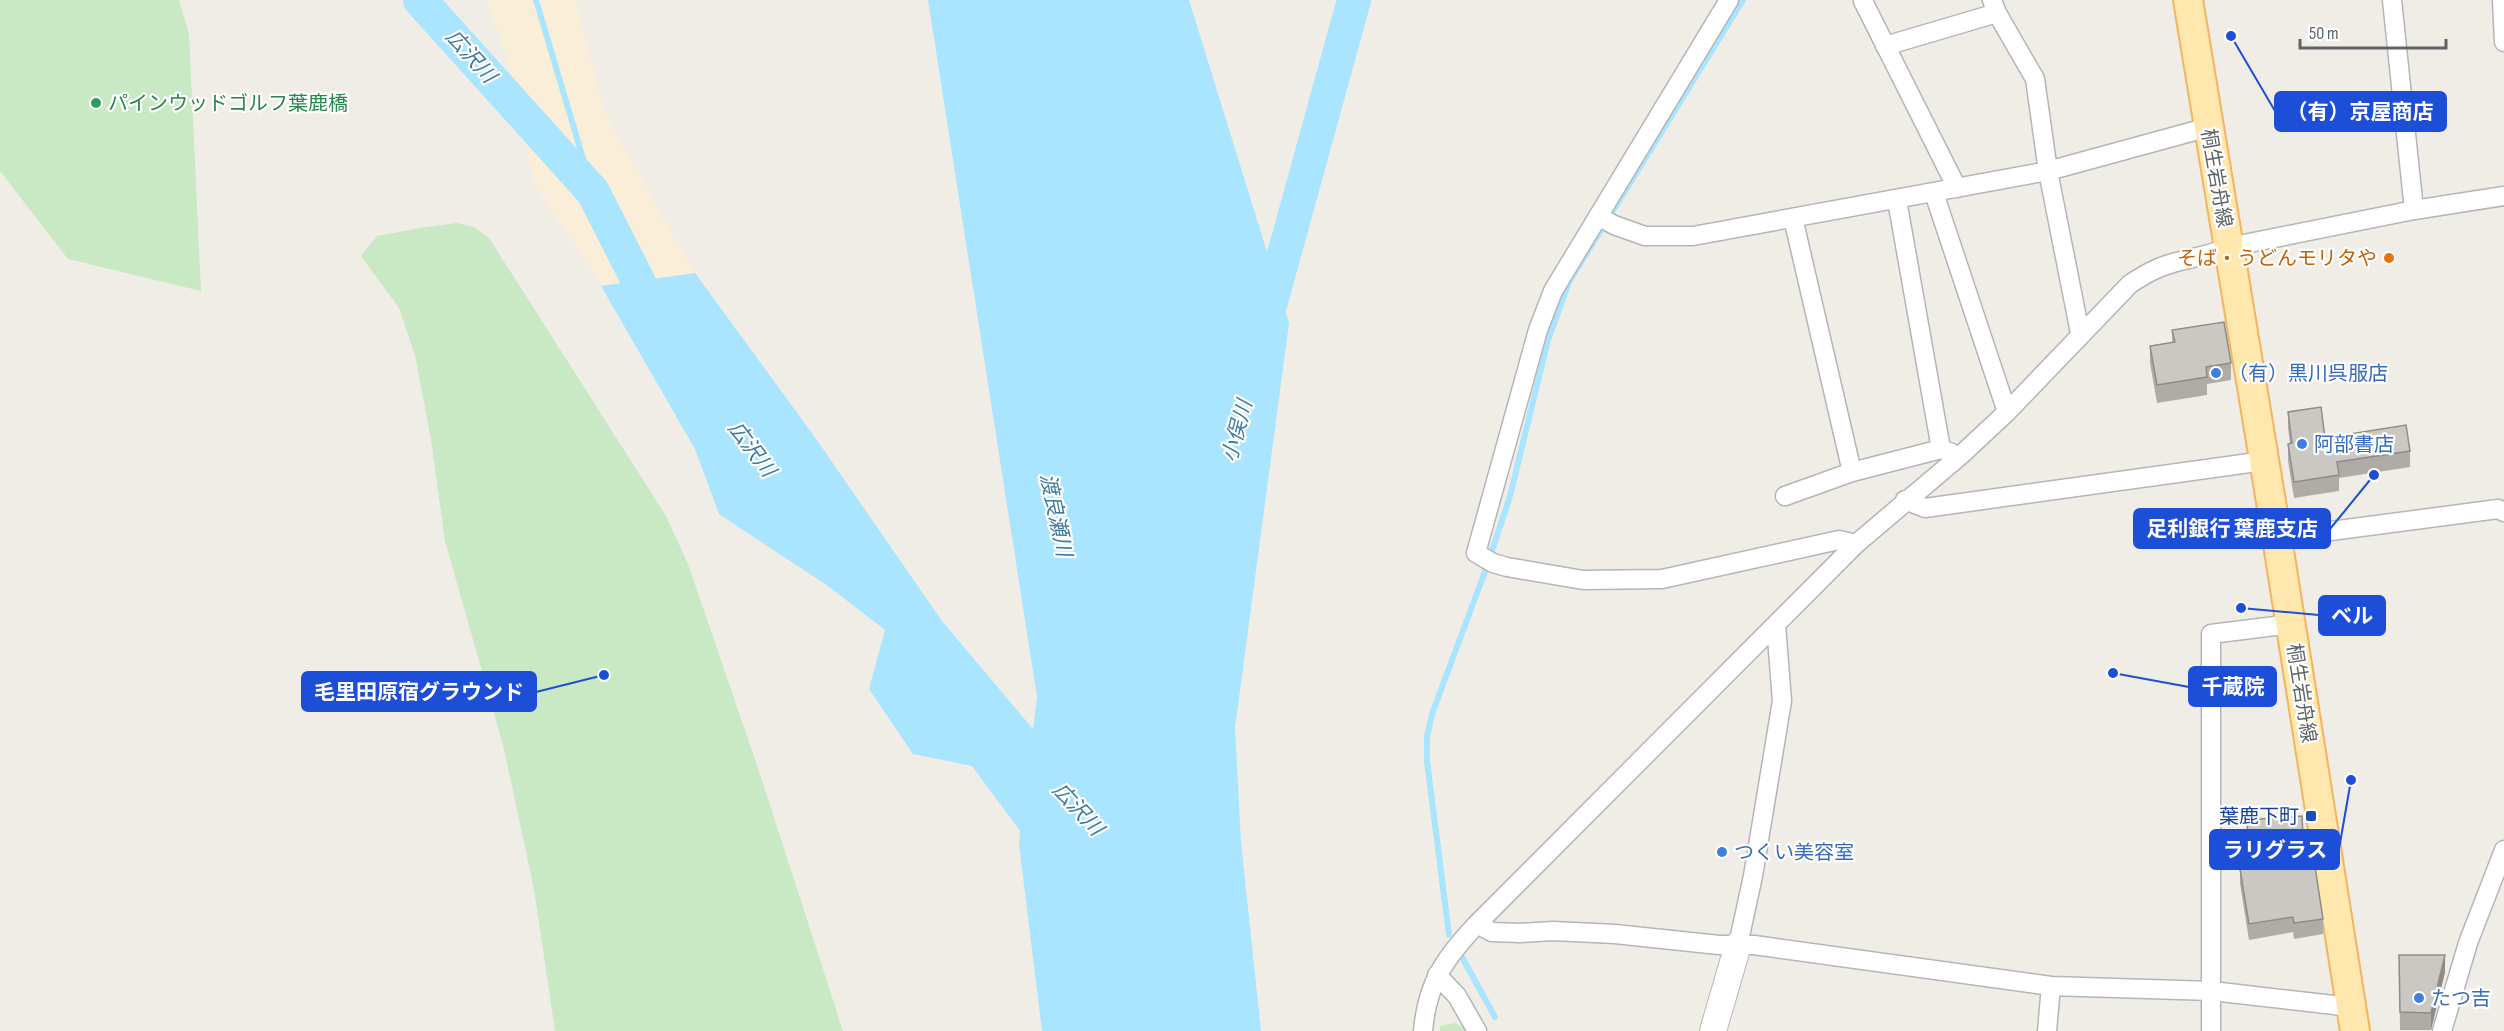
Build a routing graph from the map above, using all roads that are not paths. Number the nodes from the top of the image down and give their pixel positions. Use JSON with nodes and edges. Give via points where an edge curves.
{"nodes":[{"id":1,"x":1729,"y":0,"type":"edge"},
{"id":2,"x":2188,"y":0,"type":"edge"},
{"id":3,"x":2392,"y":0,"type":"edge"},
{"id":4,"x":2502,"y":0,"type":"edge"},
{"id":5,"x":1863,"y":1,"type":"edge"},
{"id":6,"x":1994,"y":6,"type":"edge"},
{"id":7,"x":2504,"y":42,"type":"edge"},
{"id":8,"x":1885,"y":46,"type":"junction"},
{"id":9,"x":2209,"y":127,"type":"junction"},
{"id":10,"x":2048,"y":171,"type":"junction"},
{"id":11,"x":1958,"y":188,"type":"junction"},
{"id":12,"x":1934,"y":193,"type":"junction"},
{"id":13,"x":2504,"y":196,"type":"edge"},
{"id":14,"x":1897,"y":200,"type":"junction"},
{"id":15,"x":2414,"y":210,"type":"junction"},
{"id":16,"x":1793,"y":218,"type":"junction"},
{"id":17,"x":1605,"y":220,"type":"junction"},
{"id":18,"x":2229,"y":247,"type":"junction"},
{"id":19,"x":2080,"y":333,"type":"junction"},
{"id":20,"x":2007,"y":412,"type":"junction"},
{"id":21,"x":1941,"y":449,"type":"junction"},
{"id":22,"x":1961,"y":455,"type":"junction"},
{"id":23,"x":2264,"y":461,"type":"junction"},
{"id":24,"x":1852,"y":472,"type":"junction"},
{"id":25,"x":1785,"y":496,"type":"dead end"},
{"id":26,"x":1905,"y":500,"type":"junction"},
{"id":27,"x":2504,"y":512,"type":"edge"},
{"id":28,"x":2277,"y":538,"type":"junction"},
{"id":29,"x":1856,"y":544,"type":"junction"},
{"id":30,"x":2291,"y":624,"type":"junction"},
{"id":31,"x":1776,"y":625,"type":"junction"},
{"id":32,"x":2504,"y":850,"type":"edge"},
{"id":33,"x":1477,"y":924,"type":"junction"},
{"id":34,"x":1738,"y":945,"type":"junction"},
{"id":35,"x":1437,"y":975,"type":"junction"},
{"id":36,"x":2051,"y":986,"type":"junction"},
{"id":37,"x":2212,"y":991,"type":"junction"},
{"id":38,"x":2353,"y":1019,"type":"edge"},
{"id":39,"x":1423,"y":1031,"type":"edge"},
{"id":40,"x":1477,"y":1031,"type":"edge"},
{"id":41,"x":1713,"y":1031,"type":"edge"},
{"id":42,"x":2047,"y":1031,"type":"edge"},
{"id":43,"x":2211,"y":1031,"type":"edge"},
{"id":44,"x":2442,"y":1031,"type":"edge"}],
"edges":[{"from":1,"to":17,"type":"street"},
{"from":2,"to":9,"type":"main road","name":"桐生岩舟線"},
{"from":3,"to":15,"type":"street"},
{"from":4,"to":7,"type":"street"},
{"from":5,"to":8,"type":"street"},
{"from":6,"to":8,"type":"street"},
{"from":6,"to":10,"type":"street","via":[[2035,79]]},
{"from":8,"to":11,"type":"street"},
{"from":9,"to":10,"type":"street"},
{"from":9,"to":18,"type":"main road","name":"桐生岩舟線"},
{"from":10,"to":11,"type":"street"},
{"from":10,"to":19,"type":"street"},
{"from":11,"to":12,"type":"street"},
{"from":12,"to":14,"type":"street"},
{"from":12,"to":20,"type":"street"},
{"from":13,"to":15,"type":"street"},
{"from":14,"to":16,"type":"street"},
{"from":14,"to":21,"type":"street"},
{"from":15,"to":18,"type":"street"},
{"from":16,"to":17,"type":"street","via":[[1694,236],[1646,236]]},
{"from":16,"to":24,"type":"street"},
{"from":17,"to":29,"type":"street","via":[[1553,291],[1538,330],[1476,553],[1507,567],[1583,580],[1662,579],[1839,540]]},
{"from":18,"to":19,"type":"street","via":[[2150,271],[2130,284]]},
{"from":18,"to":23,"type":"main road","name":"桐生岩舟線"},
{"from":19,"to":20,"type":"street"},
{"from":20,"to":22,"type":"street"},
{"from":21,"to":22,"type":"street"},
{"from":21,"to":24,"type":"street"},
{"from":22,"to":26,"type":"street"},
{"from":23,"to":26,"type":"street","via":[[1925,508]]},
{"from":23,"to":28,"type":"main road","name":"桐生岩舟線"},
{"from":24,"to":25,"type":"street"},
{"from":26,"to":29,"type":"street"},
{"from":27,"to":28,"type":"street","via":[[2498,508]]},
{"from":28,"to":30,"type":"main road","name":"桐生岩舟線"},
{"from":29,"to":31,"type":"street"},
{"from":30,"to":37,"type":"street","via":[[2211,634]]},
{"from":30,"to":38,"type":"main road","name":"桐生岩舟線"},
{"from":31,"to":33,"type":"street"},
{"from":31,"to":34,"type":"street","via":[[1782,701]]},
{"from":32,"to":44,"type":"street","via":[[2468,943]]},
{"from":33,"to":34,"type":"street","via":[[1492,932],[1615,934]]},
{"from":33,"to":35,"type":"street"},
{"from":34,"to":36,"type":"street"},
{"from":34,"to":41,"type":"street"},
{"from":35,"to":39,"type":"street","via":[[1425,1004]]},
{"from":35,"to":40,"type":"street","via":[[1457,996]]},
{"from":36,"to":37,"type":"street"},
{"from":36,"to":42,"type":"street"},
{"from":37,"to":38,"type":"street"},
{"from":37,"to":43,"type":"street"}]}
